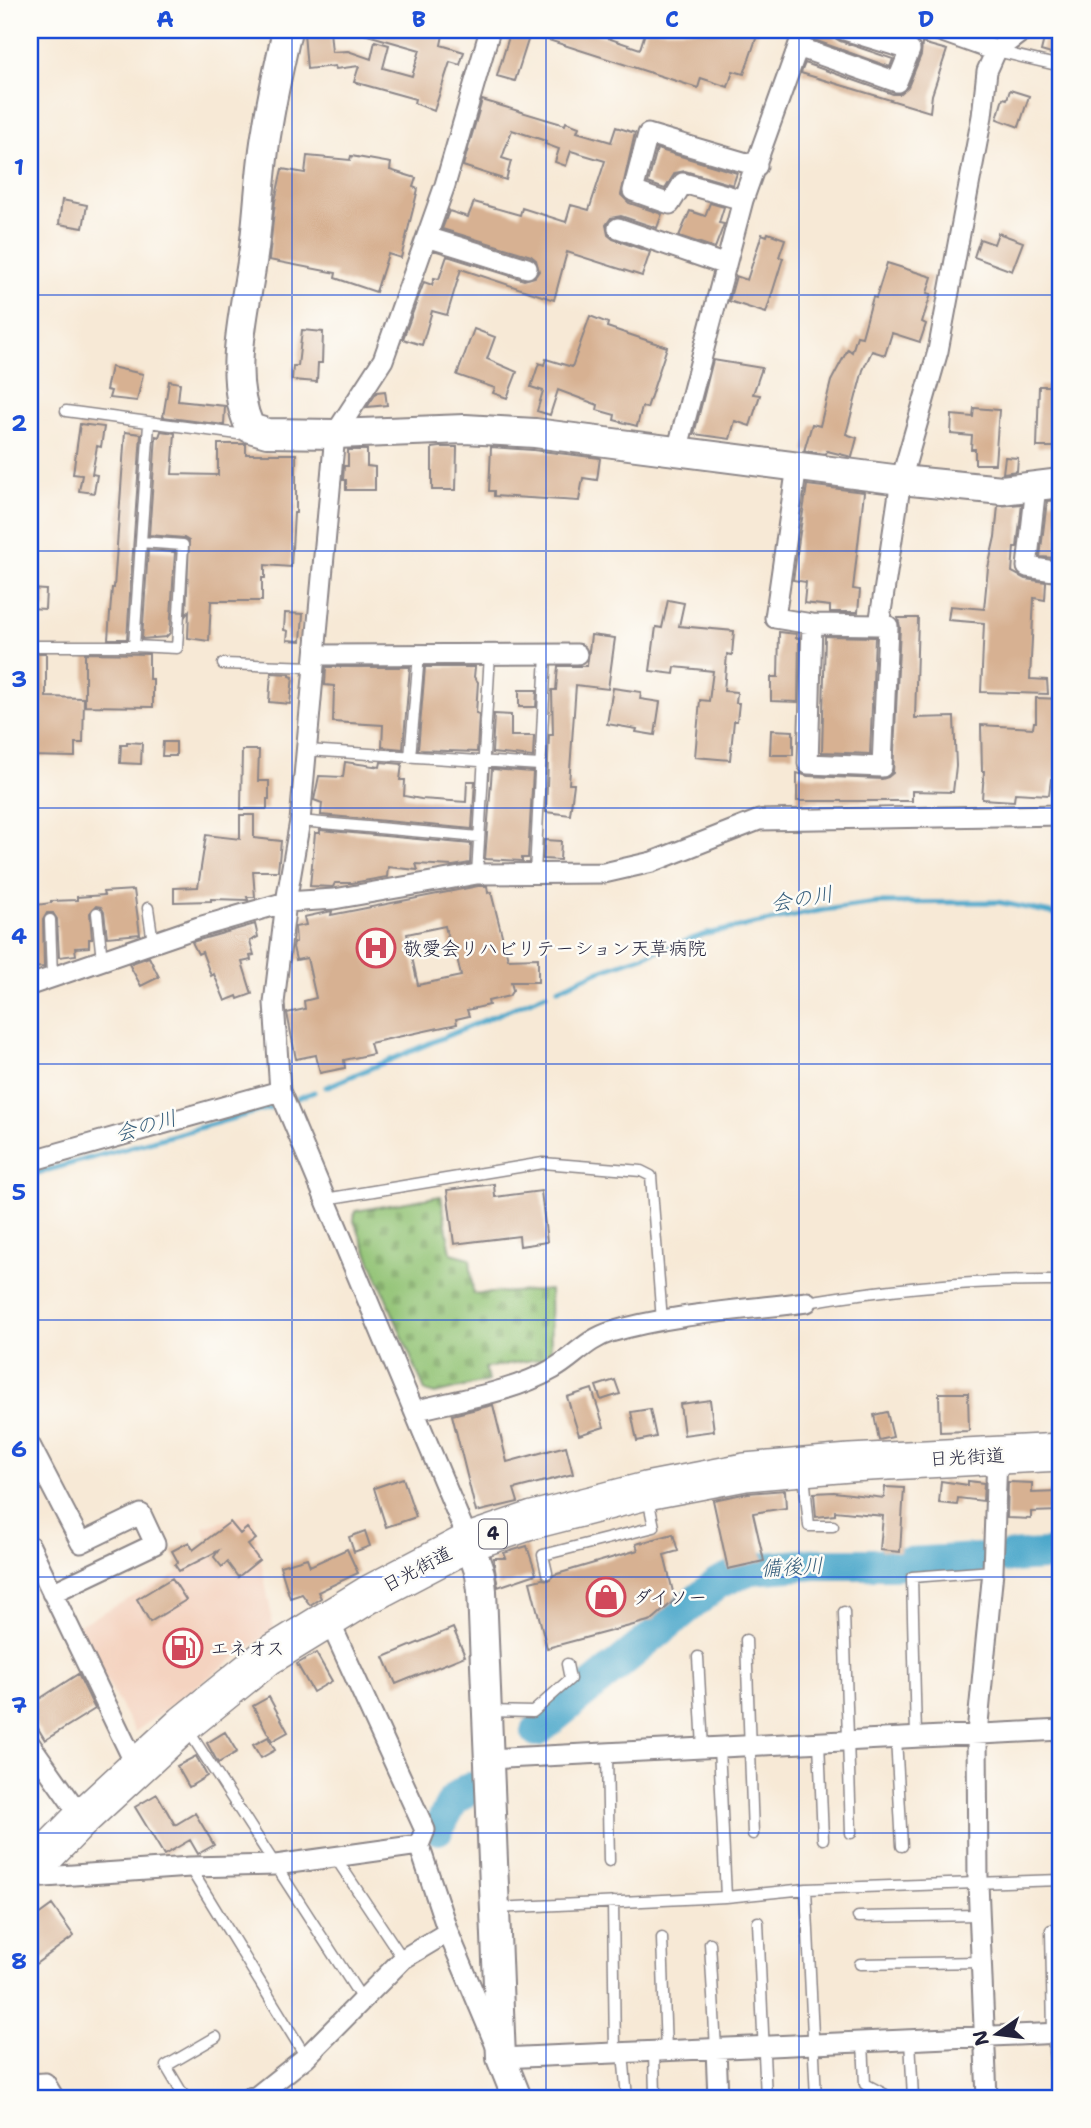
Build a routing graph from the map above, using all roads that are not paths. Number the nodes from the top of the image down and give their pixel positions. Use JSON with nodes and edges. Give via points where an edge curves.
{"nodes":[{"id":1,"x":287,"y":30,"type":"edge"},
{"id":2,"x":490,"y":30,"type":"edge"},
{"id":3,"x":844,"y":30,"type":"edge"},
{"id":4,"x":937,"y":30,"type":"edge"},
{"id":5,"x":1024,"y":30,"type":"edge"},
{"id":6,"x":801,"y":38,"type":"edge"},
{"id":7,"x":996,"y":51,"type":"junction"},
{"id":8,"x":1061,"y":66,"type":"edge"},
{"id":9,"x":757,"y":166,"type":"junction"},
{"id":10,"x":743,"y":200,"type":"junction"},
{"id":11,"x":618,"y":228,"type":"dead end"},
{"id":12,"x":427,"y":237,"type":"junction"},
{"id":13,"x":726,"y":265,"type":"junction"},
{"id":14,"x":527,"y":268,"type":"dead end"},
{"id":15,"x":66,"y":411,"type":"dead end"},
{"id":16,"x":149,"y":424,"type":"junction"},
{"id":17,"x":250,"y":428,"type":"junction"},
{"id":18,"x":335,"y":434,"type":"junction"},
{"id":19,"x":677,"y":451,"type":"junction"},
{"id":20,"x":797,"y":467,"type":"junction"},
{"id":21,"x":901,"y":480,"type":"junction"},
{"id":22,"x":1049,"y":485,"type":"edge"},
{"id":23,"x":141,"y":542,"type":"junction"},
{"id":24,"x":1061,"y":572,"type":"edge"},
{"id":25,"x":812,"y":624,"type":"junction"},
{"id":26,"x":879,"y":625,"type":"junction"},
{"id":27,"x":30,"y":646,"type":"edge"},
{"id":28,"x":134,"y":646,"type":"junction"},
{"id":29,"x":490,"y":654,"type":"junction"},
{"id":30,"x":546,"y":654,"type":"junction"},
{"id":31,"x":577,"y":654,"type":"dead end"},
{"id":32,"x":419,"y":655,"type":"junction"},
{"id":33,"x":315,"y":661,"type":"junction"},
{"id":34,"x":223,"y":664,"type":"dead end"},
{"id":35,"x":307,"y":750,"type":"junction"},
{"id":36,"x":410,"y":757,"type":"junction"},
{"id":37,"x":484,"y":761,"type":"junction"},
{"id":38,"x":540,"y":765,"type":"junction"},
{"id":39,"x":1061,"y":815,"type":"edge"},
{"id":40,"x":300,"y":821,"type":"junction"},
{"id":41,"x":479,"y":837,"type":"junction"},
{"id":42,"x":535,"y":873,"type":"junction"},
{"id":43,"x":477,"y":874,"type":"junction"},
{"id":44,"x":286,"y":902,"type":"junction"},
{"id":45,"x":148,"y":908,"type":"dead end"},
{"id":46,"x":97,"y":913,"type":"dead end"},
{"id":47,"x":50,"y":920,"type":"dead end"},
{"id":48,"x":153,"y":942,"type":"junction"},
{"id":49,"x":102,"y":960,"type":"junction"},
{"id":50,"x":52,"y":977,"type":"junction"},
{"id":51,"x":30,"y":985,"type":"edge"},
{"id":52,"x":280,"y":1091,"type":"junction"},
{"id":53,"x":30,"y":1161,"type":"edge"},
{"id":54,"x":325,"y":1199,"type":"junction"},
{"id":55,"x":1061,"y":1281,"type":"edge"},
{"id":56,"x":807,"y":1302,"type":"joint"},
{"id":57,"x":662,"y":1321,"type":"junction"},
{"id":58,"x":414,"y":1410,"type":"junction"},
{"id":59,"x":30,"y":1445,"type":"edge"},
{"id":60,"x":1061,"y":1452,"type":"edge"},
{"id":61,"x":997,"y":1455,"type":"junction"},
{"id":62,"x":803,"y":1466,"type":"junction"},
{"id":63,"x":646,"y":1491,"type":"junction"},
{"id":64,"x":833,"y":1526,"type":"dead end"},
{"id":65,"x":80,"y":1542,"type":"junction"},
{"id":66,"x":469,"y":1542,"type":"junction"},
{"id":67,"x":30,"y":1546,"type":"edge"},
{"id":68,"x":993,"y":1571,"type":"junction"},
{"id":69,"x":94,"y":1573,"type":"junction"},
{"id":70,"x":547,"y":1573,"type":"dead end"},
{"id":71,"x":52,"y":1593,"type":"junction"},
{"id":72,"x":844,"y":1612,"type":"dead end"},
{"id":73,"x":328,"y":1618,"type":"junction"},
{"id":74,"x":746,"y":1640,"type":"dead end"},
{"id":75,"x":698,"y":1657,"type":"dead end"},
{"id":76,"x":567,"y":1664,"type":"dead end"},
{"id":77,"x":485,"y":1711,"type":"junction"},
{"id":78,"x":184,"y":1724,"type":"junction"},
{"id":79,"x":1060,"y":1730,"type":"edge"},
{"id":80,"x":976,"y":1733,"type":"junction"},
{"id":81,"x":896,"y":1737,"type":"junction"},
{"id":82,"x":916,"y":1737,"type":"junction"},
{"id":83,"x":847,"y":1740,"type":"junction"},
{"id":84,"x":819,"y":1742,"type":"junction"},
{"id":85,"x":30,"y":1744,"type":"edge"},
{"id":86,"x":749,"y":1745,"type":"junction"},
{"id":87,"x":711,"y":1747,"type":"junction"},
{"id":88,"x":607,"y":1753,"type":"junction"},
{"id":89,"x":488,"y":1759,"type":"junction"},
{"id":90,"x":137,"y":1768,"type":"junction"},
{"id":91,"x":1061,"y":1810,"type":"edge"},
{"id":92,"x":82,"y":1818,"type":"junction"},
{"id":93,"x":852,"y":1833,"type":"dead end"},
{"id":94,"x":752,"y":1834,"type":"dead end"},
{"id":95,"x":823,"y":1839,"type":"dead end"},
{"id":96,"x":419,"y":1845,"type":"junction"},
{"id":97,"x":902,"y":1846,"type":"dead end"},
{"id":98,"x":335,"y":1857,"type":"junction"},
{"id":99,"x":609,"y":1861,"type":"dead end"},
{"id":100,"x":276,"y":1865,"type":"junction"},
{"id":101,"x":190,"y":1867,"type":"junction"},
{"id":102,"x":30,"y":1871,"type":"edge"},
{"id":103,"x":30,"y":1878,"type":"edge"},
{"id":104,"x":1061,"y":1880,"type":"edge"},
{"id":105,"x":978,"y":1883,"type":"junction"},
{"id":106,"x":806,"y":1889,"type":"junction"},
{"id":107,"x":726,"y":1897,"type":"junction"},
{"id":108,"x":612,"y":1902,"type":"junction"},
{"id":109,"x":494,"y":1908,"type":"junction"},
{"id":110,"x":979,"y":1915,"type":"junction"},
{"id":111,"x":858,"y":1917,"type":"dead end"},
{"id":112,"x":758,"y":1922,"type":"dead end"},
{"id":113,"x":1051,"y":1930,"type":"dead end"},
{"id":114,"x":448,"y":1932,"type":"junction"},
{"id":115,"x":662,"y":1938,"type":"dead end"},
{"id":116,"x":710,"y":1943,"type":"dead end"},
{"id":117,"x":403,"y":1959,"type":"junction"},
{"id":118,"x":981,"y":1962,"type":"junction"},
{"id":119,"x":860,"y":1964,"type":"dead end"},
{"id":120,"x":362,"y":1999,"type":"junction"},
{"id":121,"x":1057,"y":2033,"type":"edge"},
{"id":122,"x":984,"y":2036,"type":"junction"},
{"id":123,"x":216,"y":2037,"type":"dead end"},
{"id":124,"x":910,"y":2040,"type":"junction"},
{"id":125,"x":863,"y":2042,"type":"junction"},
{"id":126,"x":814,"y":2044,"type":"junction"},
{"id":127,"x":764,"y":2046,"type":"junction"},
{"id":128,"x":716,"y":2049,"type":"junction"},
{"id":129,"x":660,"y":2051,"type":"junction"},
{"id":130,"x":619,"y":2053,"type":"junction"},
{"id":131,"x":306,"y":2057,"type":"junction"},
{"id":132,"x":501,"y":2058,"type":"junction"},
{"id":133,"x":30,"y":2084,"type":"edge"},
{"id":134,"x":508,"y":2095,"type":"edge"},
{"id":135,"x":54,"y":2098,"type":"edge"},
{"id":136,"x":184,"y":2098,"type":"edge"},
{"id":137,"x":250,"y":2098,"type":"edge"},
{"id":138,"x":627,"y":2098,"type":"edge"},
{"id":139,"x":655,"y":2098,"type":"edge"},
{"id":140,"x":718,"y":2098,"type":"edge"},
{"id":141,"x":766,"y":2098,"type":"edge"},
{"id":142,"x":816,"y":2098,"type":"edge"},
{"id":143,"x":884,"y":2098,"type":"edge"},
{"id":144,"x":913,"y":2098,"type":"edge"},
{"id":145,"x":987,"y":2098,"type":"edge"},
{"id":146,"x":1057,"y":2098,"type":"edge"}],
"edges":[{"from":1,"to":17,"type":"street","via":[[266,131],[241,335],[238,377]]},
{"from":2,"to":12,"type":"street"},
{"from":3,"to":6,"type":"street","via":[[910,50],[897,82]]},
{"from":4,"to":7,"type":"street"},
{"from":5,"to":7,"type":"street"},
{"from":6,"to":9,"type":"street"},
{"from":7,"to":8,"type":"lane"},
{"from":7,"to":21,"type":"street","via":[[988,71],[938,351]]},
{"from":9,"to":10,"type":"street"},
{"from":9,"to":10,"type":"street","via":[[648,134],[633,191],[670,204],[682,183]]},
{"from":10,"to":13,"type":"street"},
{"from":11,"to":13,"type":"street"},
{"from":12,"to":14,"type":"street"},
{"from":12,"to":18,"type":"street","via":[[383,360]]},
{"from":13,"to":19,"type":"street"},
{"from":15,"to":16,"type":"lane"},
{"from":16,"to":17,"type":"lane","via":[[238,435]]},
{"from":16,"to":23,"type":"lane"},
{"from":17,"to":18,"type":"street","via":[[267,433]]},
{"from":18,"to":19,"type":"street","via":[[465,429]]},
{"from":18,"to":33,"type":"street"},
{"from":19,"to":20,"type":"street"},
{"from":20,"to":21,"type":"street"},
{"from":20,"to":25,"type":"street","via":[[775,618]]},
{"from":21,"to":22,"type":"street","via":[[1002,491]]},
{"from":21,"to":26,"type":"street"},
{"from":22,"to":24,"type":"street","via":[[1027,568]]},
{"from":23,"to":28,"type":"lane"},
{"from":23,"to":28,"type":"lane","via":[[183,545],[177,648]]},
{"from":25,"to":26,"type":"street"},
{"from":25,"to":26,"type":"street","via":[[808,764],[882,767],[888,626]]},
{"from":27,"to":28,"type":"lane"},
{"from":29,"to":30,"type":"street"},
{"from":29,"to":32,"type":"street"},
{"from":29,"to":37,"type":"lane"},
{"from":30,"to":31,"type":"street"},
{"from":30,"to":38,"type":"lane"},
{"from":32,"to":33,"type":"street"},
{"from":32,"to":36,"type":"lane"},
{"from":33,"to":34,"type":"lane"},
{"from":33,"to":35,"type":"street"},
{"from":35,"to":36,"type":"lane"},
{"from":35,"to":40,"type":"street"},
{"from":36,"to":37,"type":"lane"},
{"from":37,"to":38,"type":"lane"},
{"from":37,"to":41,"type":"lane"},
{"from":38,"to":42,"type":"lane"},
{"from":39,"to":42,"type":"street","via":[[759,820],[653,862],[604,873]]},
{"from":40,"to":41,"type":"lane"},
{"from":40,"to":44,"type":"street"},
{"from":41,"to":43,"type":"lane"},
{"from":42,"to":43,"type":"street"},
{"from":43,"to":44,"type":"street","via":[[334,899]]},
{"from":44,"to":48,"type":"street"},
{"from":44,"to":52,"type":"street","via":[[274,1003]]},
{"from":45,"to":48,"type":"lane"},
{"from":46,"to":49,"type":"lane"},
{"from":47,"to":50,"type":"lane"},
{"from":48,"to":49,"type":"street"},
{"from":49,"to":50,"type":"street"},
{"from":50,"to":51,"type":"street"},
{"from":52,"to":53,"type":"street"},
{"from":52,"to":54,"type":"street"},
{"from":54,"to":57,"type":"lane","via":[[543,1163],[641,1171],[651,1175]]},
{"from":54,"to":58,"type":"street"},
{"from":55,"to":56,"type":"lane","via":[[915,1287]]},
{"from":56,"to":57,"type":"street"},
{"from":57,"to":58,"type":"street","via":[[596,1338],[554,1368],[518,1385]]},
{"from":58,"to":66,"type":"street"},
{"from":59,"to":65,"type":"street"},
{"from":60,"to":61,"type":"highway","name":"日光街道","number":"4"},
{"from":61,"to":62,"type":"highway","name":"日光街道","number":"4"},
{"from":61,"to":68,"type":"street"},
{"from":62,"to":63,"type":"highway","name":"日光街道","number":"4"},
{"from":62,"to":64,"type":"lane","via":[[809,1526]]},
{"from":63,"to":66,"type":"highway","name":"日光街道","number":"4"},
{"from":63,"to":70,"type":"lane","via":[[654,1527],[543,1555]]},
{"from":65,"to":69,"type":"street"},
{"from":65,"to":69,"type":"street","via":[[141,1514],[155,1545]]},
{"from":66,"to":73,"type":"highway","name":"日光街道","number":"4"},
{"from":66,"to":77,"type":"street","via":[[482,1591]]},
{"from":67,"to":71,"type":"street"},
{"from":68,"to":80,"type":"street"},
{"from":68,"to":82,"type":"lane","via":[[912,1577]]},
{"from":69,"to":71,"type":"street"},
{"from":71,"to":90,"type":"street"},
{"from":72,"to":83,"type":"lane"},
{"from":73,"to":78,"type":"highway","name":"日光街道","number":"4","via":[[267,1657]]},
{"from":73,"to":96,"type":"street","via":[[425,1830]]},
{"from":74,"to":86,"type":"lane"},
{"from":75,"to":87,"type":"lane"},
{"from":76,"to":77,"type":"lane","via":[[570,1679],[533,1712]]},
{"from":77,"to":89,"type":"street"},
{"from":78,"to":90,"type":"highway","name":"日光街道","number":"4"},
{"from":78,"to":100,"type":"lane"},
{"from":79,"to":80,"type":"street"},
{"from":79,"to":91,"type":"lane"},
{"from":80,"to":82,"type":"street"},
{"from":80,"to":105,"type":"street"},
{"from":81,"to":82,"type":"street"},
{"from":81,"to":83,"type":"street"},
{"from":81,"to":97,"type":"lane"},
{"from":83,"to":84,"type":"street"},
{"from":83,"to":93,"type":"lane"},
{"from":84,"to":86,"type":"street"},
{"from":84,"to":95,"type":"lane"},
{"from":85,"to":92,"type":"street"},
{"from":86,"to":87,"type":"street"},
{"from":86,"to":94,"type":"lane"},
{"from":87,"to":88,"type":"street"},
{"from":87,"to":107,"type":"lane"},
{"from":88,"to":89,"type":"street"},
{"from":88,"to":99,"type":"lane"},
{"from":89,"to":109,"type":"street"},
{"from":90,"to":92,"type":"highway","name":"日光街道","number":"4"},
{"from":92,"to":102,"type":"highway","name":"日光街道","number":"4"},
{"from":96,"to":98,"type":"street"},
{"from":96,"to":114,"type":"street"},
{"from":98,"to":100,"type":"street"},
{"from":98,"to":117,"type":"lane"},
{"from":100,"to":101,"type":"street"},
{"from":100,"to":120,"type":"lane"},
{"from":101,"to":103,"type":"street"},
{"from":101,"to":131,"type":"lane"},
{"from":104,"to":105,"type":"lane"},
{"from":105,"to":106,"type":"lane"},
{"from":105,"to":110,"type":"street"},
{"from":106,"to":107,"type":"lane"},
{"from":106,"to":126,"type":"lane"},
{"from":107,"to":108,"type":"lane"},
{"from":108,"to":109,"type":"lane"},
{"from":108,"to":130,"type":"lane"},
{"from":109,"to":132,"type":"street"},
{"from":110,"to":111,"type":"lane"},
{"from":110,"to":118,"type":"street"},
{"from":112,"to":127,"type":"lane"},
{"from":113,"to":121,"type":"lane"},
{"from":114,"to":117,"type":"street"},
{"from":114,"to":132,"type":"street"},
{"from":115,"to":129,"type":"lane"},
{"from":116,"to":128,"type":"lane"},
{"from":117,"to":120,"type":"street"},
{"from":118,"to":119,"type":"lane"},
{"from":118,"to":122,"type":"street"},
{"from":120,"to":131,"type":"street"},
{"from":121,"to":122,"type":"street"},
{"from":121,"to":146,"type":"lane"},
{"from":122,"to":124,"type":"street"},
{"from":122,"to":145,"type":"street"},
{"from":123,"to":136,"type":"lane","via":[[166,2066]]},
{"from":124,"to":125,"type":"street"},
{"from":124,"to":144,"type":"lane"},
{"from":125,"to":126,"type":"street"},
{"from":125,"to":143,"type":"lane","via":[[866,2084]]},
{"from":126,"to":127,"type":"street"},
{"from":126,"to":142,"type":"lane"},
{"from":127,"to":128,"type":"street"},
{"from":127,"to":141,"type":"lane"},
{"from":128,"to":129,"type":"street"},
{"from":128,"to":140,"type":"street"},
{"from":129,"to":130,"type":"street"},
{"from":129,"to":139,"type":"lane"},
{"from":130,"to":132,"type":"street"},
{"from":130,"to":138,"type":"lane"},
{"from":131,"to":137,"type":"street"},
{"from":132,"to":134,"type":"street"},
{"from":133,"to":135,"type":"street","via":[[45,2084]]}]}
